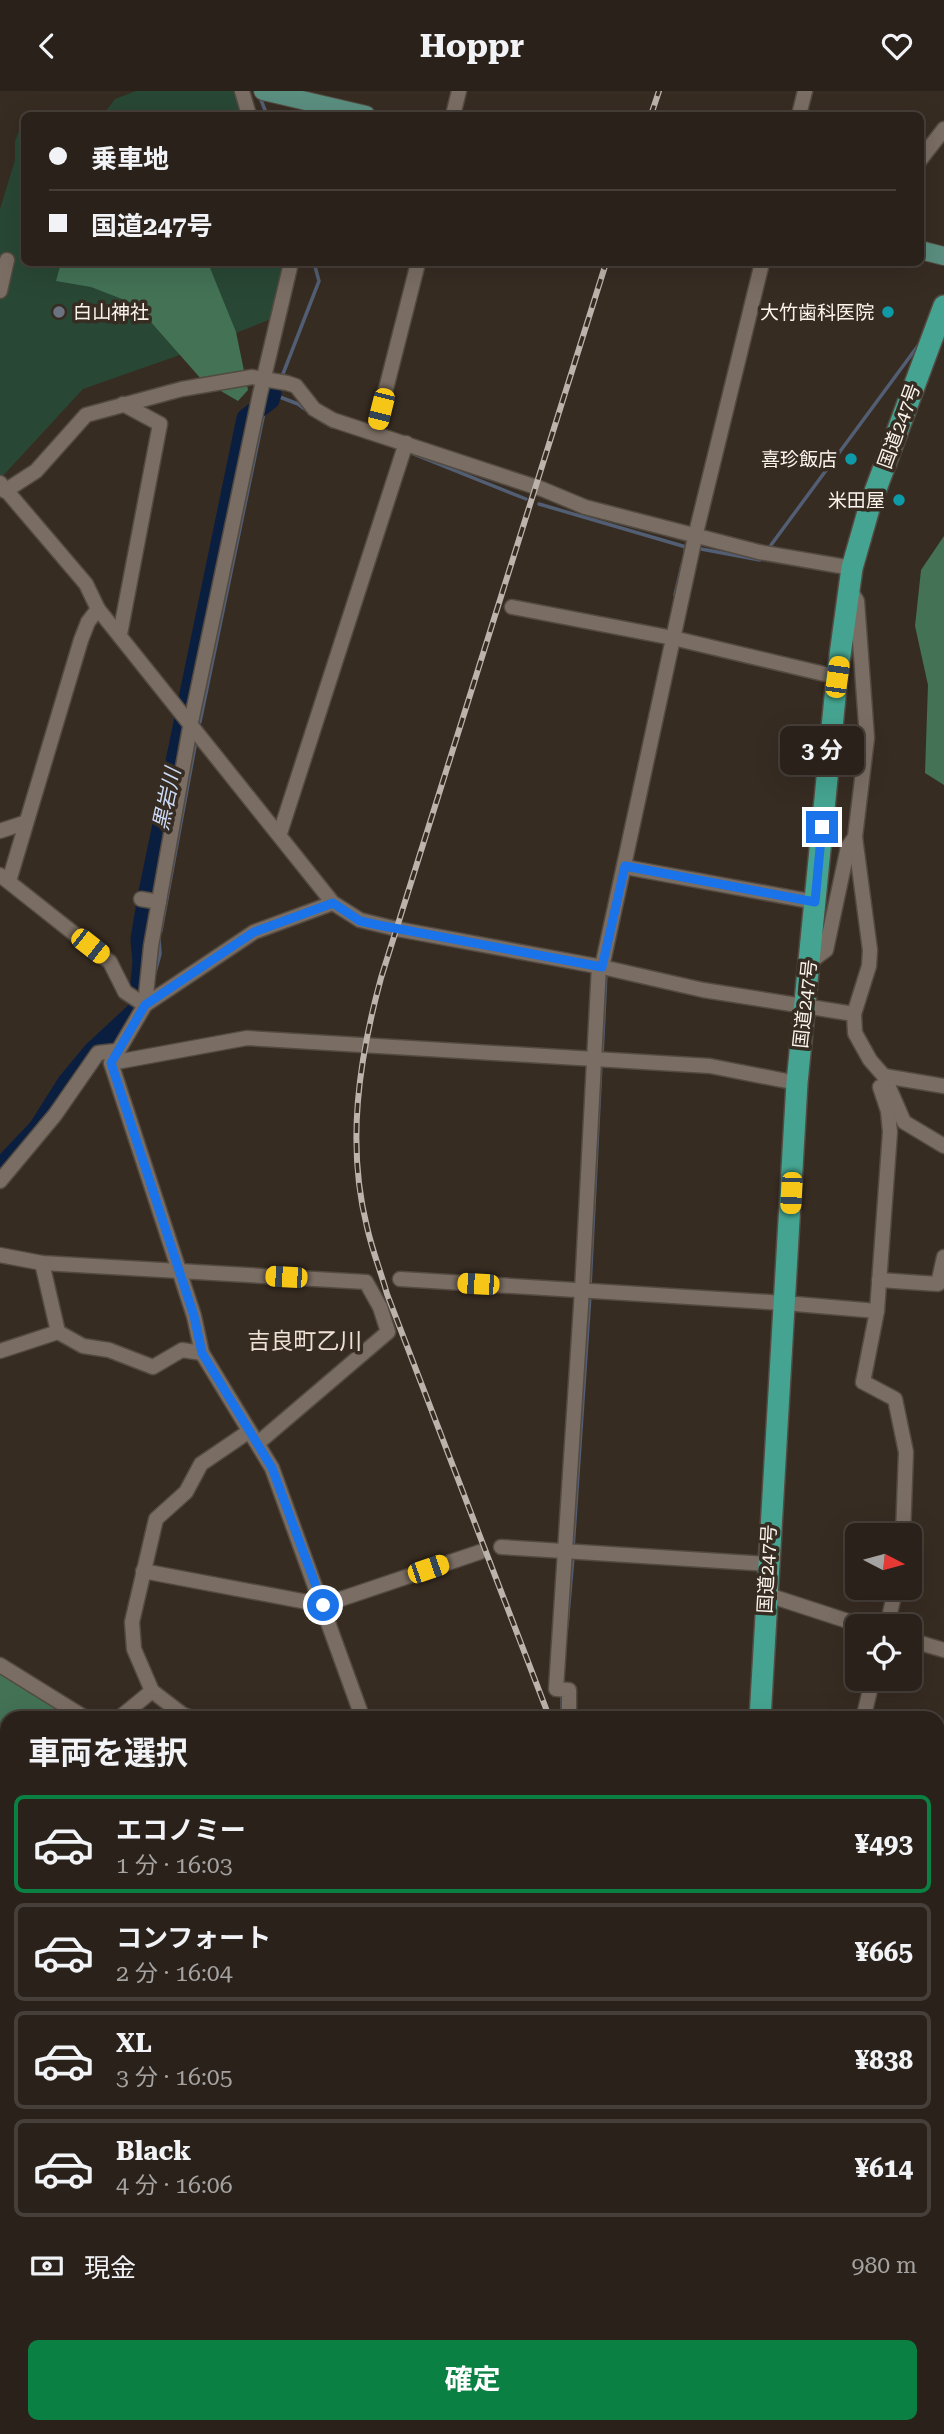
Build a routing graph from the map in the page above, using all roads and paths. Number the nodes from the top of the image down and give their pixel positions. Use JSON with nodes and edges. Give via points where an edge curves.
{"nodes":[{"id":1,"x":242,"y":91,"type":"edge"},
{"id":2,"x":459,"y":91,"type":"edge"},
{"id":3,"x":805,"y":91,"type":"edge"},
{"id":4,"x":265,"y":92,"type":"edge"},
{"id":5,"x":248,"y":112,"type":"edge"},
{"id":6,"x":353,"y":112,"type":"edge"},
{"id":7,"x":454,"y":112,"type":"edge"},
{"id":8,"x":800,"y":112,"type":"edge"},
{"id":9,"x":944,"y":129,"type":"edge"},
{"id":10,"x":924,"y":155,"type":"edge"},
{"id":11,"x":924,"y":251,"type":"edge"},
{"id":12,"x":944,"y":256,"type":"edge"},
{"id":13,"x":7,"y":260,"type":"dead end"},
{"id":14,"x":291,"y":266,"type":"edge"},
{"id":15,"x":417,"y":266,"type":"edge"},
{"id":16,"x":760,"y":266,"type":"edge"},
{"id":17,"x":0,"y":291,"type":"edge"},
{"id":18,"x":944,"y":306,"type":"edge"},
{"id":19,"x":271,"y":384,"type":"junction"},
{"id":20,"x":123,"y":404,"type":"junction"},
{"id":21,"x":375,"y":432,"type":"junction"},
{"id":22,"x":405,"y":448,"type":"junction"},
{"id":23,"x":3,"y":487,"type":"edge"},
{"id":24,"x":695,"y":537,"type":"junction"},
{"id":25,"x":850,"y":578,"type":"junction"},
{"id":26,"x":512,"y":607,"type":"dead end"},
{"id":27,"x":98,"y":609,"type":"junction"},
{"id":28,"x":120,"y":634,"type":"junction"},
{"id":29,"x":669,"y":637,"type":"junction"},
{"id":30,"x":837,"y":677,"type":"junction"},
{"id":31,"x":191,"y":722,"type":"junction"},
{"id":32,"x":24,"y":823,"type":"junction"},
{"id":33,"x":0,"y":831,"type":"edge"},
{"id":34,"x":280,"y":833,"type":"junction"},
{"id":35,"x":855,"y":837,"type":"junction"},
{"id":36,"x":625,"y":866,"type":"junction"},
{"id":37,"x":4,"y":878,"type":"edge"},
{"id":38,"x":141,"y":899,"type":"dead end"},
{"id":39,"x":158,"y":902,"type":"junction"},
{"id":40,"x":815,"y":902,"type":"junction"},
{"id":41,"x":333,"y":903,"type":"junction"},
{"id":42,"x":810,"y":962,"type":"junction"},
{"id":43,"x":604,"y":967,"type":"junction"},
{"id":44,"x":145,"y":1004,"type":"junction"},
{"id":45,"x":806,"y":1006,"type":"junction"},
{"id":46,"x":854,"y":1014,"type":"junction"},
{"id":47,"x":114,"y":1057,"type":"junction"},
{"id":48,"x":599,"y":1059,"type":"junction"},
{"id":49,"x":870,"y":1060,"type":"junction"},
{"id":50,"x":884,"y":1076,"type":"junction"},
{"id":51,"x":797,"y":1083,"type":"junction"},
{"id":52,"x":944,"y":1086,"type":"edge"},
{"id":53,"x":944,"y":1146,"type":"edge"},
{"id":54,"x":0,"y":1181,"type":"edge"},
{"id":55,"x":0,"y":1255,"type":"edge"},
{"id":56,"x":944,"y":1257,"type":"edge"},
{"id":57,"x":42,"y":1263,"type":"junction"},
{"id":58,"x":179,"y":1271,"type":"junction"},
{"id":59,"x":400,"y":1279,"type":"dead end"},
{"id":60,"x":879,"y":1280,"type":"junction"},
{"id":61,"x":588,"y":1291,"type":"junction"},
{"id":62,"x":784,"y":1303,"type":"junction"},
{"id":63,"x":877,"y":1311,"type":"junction"},
{"id":64,"x":58,"y":1332,"type":"junction"},
{"id":65,"x":0,"y":1351,"type":"edge"},
{"id":66,"x":202,"y":1353,"type":"junction"},
{"id":67,"x":247,"y":1432,"type":"junction"},
{"id":68,"x":258,"y":1443,"type":"junction"},
{"id":69,"x":903,"y":1523,"type":"edge"},
{"id":70,"x":501,"y":1547,"type":"dead end"},
{"id":71,"x":570,"y":1551,"type":"junction"},
{"id":72,"x":480,"y":1552,"type":"dead end"},
{"id":73,"x":767,"y":1564,"type":"junction"},
{"id":74,"x":143,"y":1571,"type":"junction"},
{"id":75,"x":765,"y":1594,"type":"junction"},
{"id":76,"x":323,"y":1605,"type":"junction"},
{"id":77,"x":845,"y":1620,"type":"edge"},
{"id":78,"x":922,"y":1644,"type":"edge"},
{"id":79,"x":944,"y":1650,"type":"edge"},
{"id":80,"x":0,"y":1665,"type":"edge"},
{"id":81,"x":152,"y":1691,"type":"junction"},
{"id":82,"x":870,"y":1691,"type":"edge"},
{"id":83,"x":74,"y":1711,"type":"edge"},
{"id":84,"x":128,"y":1711,"type":"edge"},
{"id":85,"x":178,"y":1711,"type":"edge"},
{"id":86,"x":360,"y":1711,"type":"edge"},
{"id":87,"x":567,"y":1711,"type":"edge"},
{"id":88,"x":760,"y":1711,"type":"edge"},
{"id":89,"x":865,"y":1711,"type":"edge"}],
"edges":[{"from":1,"to":5,"type":"street"},
{"from":2,"to":7,"type":"street"},
{"from":3,"to":8,"type":"street"},
{"from":4,"to":6,"type":"main road"},
{"from":9,"to":10,"type":"street"},
{"from":11,"to":12,"type":"main road"},
{"from":13,"to":17,"type":"street"},
{"from":14,"to":19,"type":"street"},
{"from":15,"to":21,"type":"street"},
{"from":16,"to":24,"type":"street"},
{"from":18,"to":25,"type":"highway","name":"国道247号","via":[[870,505]]},
{"from":19,"to":20,"type":"street","via":[[234,379]]},
{"from":19,"to":21,"type":"street","via":[[296,386],[314,409],[333,420]]},
{"from":19,"to":31,"type":"street","via":[[255,419]]},
{"from":20,"to":23,"type":"street","via":[[86,415],[36,471]]},
{"from":20,"to":28,"type":"street","via":[[160,424]]},
{"from":21,"to":22,"type":"street"},
{"from":22,"to":24,"type":"street","via":[[542,489],[585,507]]},
{"from":22,"to":34,"type":"street"},
{"from":23,"to":27,"type":"street","via":[[86,585]]},
{"from":24,"to":25,"type":"street"},
{"from":24,"to":29,"type":"street"},
{"from":25,"to":30,"type":"highway","name":"国道247号"},
{"from":25,"to":35,"type":"street","via":[[857,601],[867,738]]},
{"from":26,"to":29,"type":"street"},
{"from":27,"to":28,"type":"street"},
{"from":27,"to":32,"type":"street","via":[[81,640]]},
{"from":28,"to":31,"type":"street"},
{"from":29,"to":30,"type":"street"},
{"from":29,"to":36,"type":"street"},
{"from":30,"to":40,"type":"highway","name":"国道247号"},
{"from":31,"to":34,"type":"street"},
{"from":31,"to":39,"type":"street"},
{"from":32,"to":33,"type":"street"},
{"from":32,"to":37,"type":"street"},
{"from":34,"to":41,"type":"street"},
{"from":35,"to":42,"type":"street","via":[[848,847],[826,950]]},
{"from":35,"to":46,"type":"street","via":[[870,950]]},
{"from":36,"to":40,"type":"street"},
{"from":36,"to":43,"type":"street"},
{"from":37,"to":44,"type":"street","via":[[110,962],[126,992]]},
{"from":38,"to":39,"type":"street"},
{"from":39,"to":44,"type":"street"},
{"from":40,"to":42,"type":"highway","name":"国道247号"},
{"from":41,"to":43,"type":"street","via":[[360,921]]},
{"from":41,"to":44,"type":"street","via":[[254,932]]},
{"from":42,"to":45,"type":"highway","name":"国道247号"},
{"from":43,"to":45,"type":"street","via":[[703,990]]},
{"from":43,"to":48,"type":"street"},
{"from":44,"to":47,"type":"street"},
{"from":45,"to":46,"type":"street"},
{"from":45,"to":51,"type":"highway","name":"国道247号"},
{"from":46,"to":49,"type":"street","via":[[855,1033]]},
{"from":47,"to":48,"type":"street","via":[[247,1038]]},
{"from":47,"to":54,"type":"street","via":[[98,1053],[55,1115]]},
{"from":47,"to":58,"type":"street"},
{"from":48,"to":51,"type":"street","via":[[709,1066]]},
{"from":48,"to":61,"type":"street"},
{"from":49,"to":50,"type":"street"},
{"from":49,"to":60,"type":"street","via":[[888,1111],[890,1132]]},
{"from":50,"to":52,"type":"street"},
{"from":50,"to":53,"type":"street","via":[[904,1122]]},
{"from":51,"to":62,"type":"highway","name":"国道247号"},
{"from":55,"to":57,"type":"street"},
{"from":56,"to":60,"type":"street","via":[[938,1285]]},
{"from":57,"to":58,"type":"street"},
{"from":57,"to":64,"type":"street"},
{"from":58,"to":66,"type":"street"},
{"from":58,"to":68,"type":"street","via":[[366,1282],[380,1307],[388,1332]]},
{"from":59,"to":61,"type":"street"},
{"from":60,"to":63,"type":"street"},
{"from":61,"to":62,"type":"street"},
{"from":61,"to":71,"type":"street"},
{"from":62,"to":63,"type":"street"},
{"from":62,"to":73,"type":"highway","name":"国道247号"},
{"from":63,"to":69,"type":"street","via":[[863,1382],[895,1399],[906,1452]]},
{"from":64,"to":65,"type":"street"},
{"from":64,"to":66,"type":"street","via":[[83,1346],[109,1350],[153,1367],[182,1350]]},
{"from":66,"to":67,"type":"street"},
{"from":67,"to":68,"type":"street"},
{"from":67,"to":74,"type":"street","via":[[201,1464],[186,1492],[156,1519]]},
{"from":68,"to":76,"type":"street","via":[[272,1468]]},
{"from":70,"to":71,"type":"street"},
{"from":71,"to":73,"type":"street"},
{"from":71,"to":87,"type":"street","via":[[562,1689]]},
{"from":72,"to":76,"type":"street"},
{"from":73,"to":75,"type":"highway","name":"国道247号"},
{"from":74,"to":76,"type":"street"},
{"from":74,"to":81,"type":"street","via":[[132,1622],[134,1649]]},
{"from":75,"to":77,"type":"street"},
{"from":75,"to":88,"type":"highway","name":"国道247号"},
{"from":76,"to":86,"type":"street"},
{"from":78,"to":79,"type":"street"},
{"from":80,"to":83,"type":"street"},
{"from":81,"to":84,"type":"street"},
{"from":81,"to":85,"type":"street"},
{"from":82,"to":89,"type":"street"}]}
